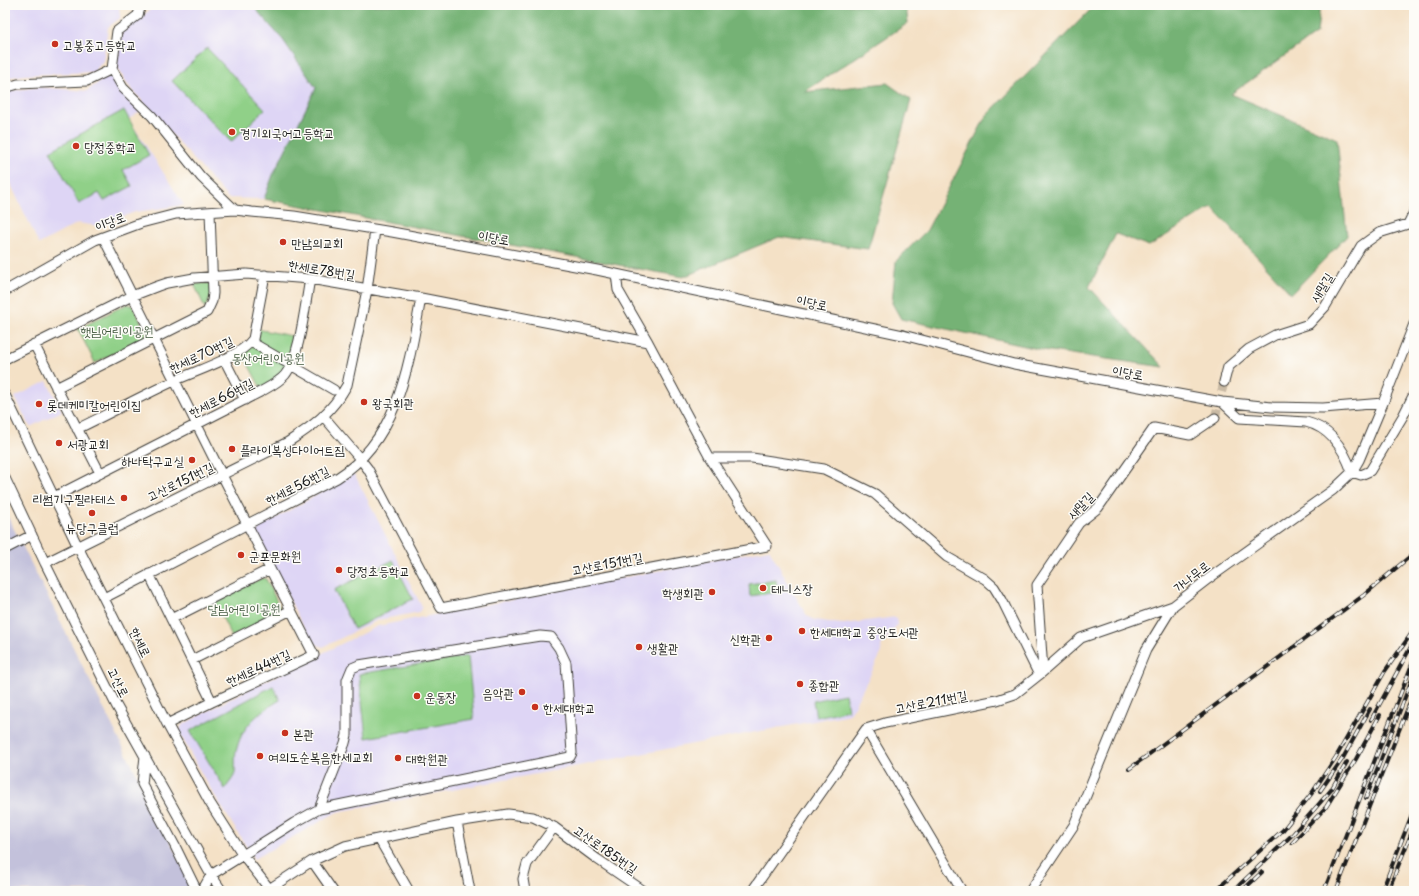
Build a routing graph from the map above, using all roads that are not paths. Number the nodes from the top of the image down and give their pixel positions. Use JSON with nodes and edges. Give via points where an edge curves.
{"nodes":[{"id":1,"x":141,"y":5,"type":"edge"},
{"id":2,"x":112,"y":69,"type":"junction"},
{"id":3,"x":5,"y":88,"type":"edge"},
{"id":4,"x":235,"y":210,"type":"junction"},
{"id":5,"x":210,"y":212,"type":"junction"},
{"id":6,"x":1414,"y":212,"type":"edge"},
{"id":7,"x":375,"y":230,"type":"junction"},
{"id":8,"x":103,"y":237,"type":"junction"},
{"id":9,"x":616,"y":274,"type":"junction"},
{"id":10,"x":265,"y":275,"type":"junction"},
{"id":11,"x":213,"y":276,"type":"junction"},
{"id":12,"x":310,"y":280,"type":"junction"},
{"id":13,"x":367,"y":290,"type":"junction"},
{"id":14,"x":5,"y":291,"type":"edge"},
{"id":15,"x":132,"y":296,"type":"junction"},
{"id":16,"x":421,"y":298,"type":"junction"},
{"id":17,"x":1414,"y":324,"type":"edge"},
{"id":18,"x":154,"y":339,"type":"junction"},
{"id":19,"x":251,"y":342,"type":"junction"},
{"id":20,"x":648,"y":342,"type":"junction"},
{"id":21,"x":34,"y":344,"type":"junction"},
{"id":22,"x":5,"y":359,"type":"edge"},
{"id":23,"x":224,"y":359,"type":"junction"},
{"id":24,"x":291,"y":365,"type":"junction"},
{"id":25,"x":175,"y":381,"type":"junction"},
{"id":26,"x":1224,"y":382,"type":"tunnel mouth"},
{"id":27,"x":56,"y":388,"type":"junction"},
{"id":28,"x":334,"y":390,"type":"dead end"},
{"id":29,"x":1414,"y":394,"type":"edge"},
{"id":30,"x":5,"y":395,"type":"edge"},
{"id":31,"x":245,"y":400,"type":"junction"},
{"id":32,"x":1222,"y":402,"type":"junction"},
{"id":33,"x":1383,"y":403,"type":"junction"},
{"id":34,"x":324,"y":417,"type":"junction"},
{"id":35,"x":1215,"y":418,"type":"tunnel mouth"},
{"id":36,"x":196,"y":424,"type":"junction"},
{"id":37,"x":77,"y":428,"type":"junction"},
{"id":38,"x":710,"y":458,"type":"junction"},
{"id":39,"x":361,"y":460,"type":"junction"},
{"id":40,"x":1352,"y":472,"type":"junction"},
{"id":41,"x":100,"y":473,"type":"junction"},
{"id":42,"x":222,"y":475,"type":"junction"},
{"id":43,"x":5,"y":478,"type":"edge"},
{"id":44,"x":54,"y":497,"type":"junction"},
{"id":45,"x":247,"y":525,"type":"junction"},
{"id":46,"x":32,"y":535,"type":"junction"},
{"id":47,"x":78,"y":547,"type":"junction"},
{"id":48,"x":5,"y":549,"type":"edge"},
{"id":49,"x":45,"y":563,"type":"junction"},
{"id":50,"x":270,"y":569,"type":"junction"},
{"id":51,"x":149,"y":574,"type":"junction"},
{"id":52,"x":104,"y":598,"type":"junction"},
{"id":53,"x":1173,"y":606,"type":"junction"},
{"id":54,"x":291,"y":610,"type":"junction"},
{"id":55,"x":171,"y":619,"type":"junction"},
{"id":56,"x":192,"y":660,"type":"junction"},
{"id":57,"x":1041,"y":673,"type":"junction"},
{"id":58,"x":212,"y":702,"type":"junction"},
{"id":59,"x":167,"y":724,"type":"junction"},
{"id":60,"x":866,"y":729,"type":"junction"},
{"id":61,"x":144,"y":756,"type":"junction"},
{"id":62,"x":319,"y":808,"type":"junction"},
{"id":63,"x":457,"y":822,"type":"junction"},
{"id":64,"x":554,"y":827,"type":"junction"},
{"id":65,"x":379,"y":839,"type":"junction"},
{"id":66,"x":243,"y":855,"type":"junction"},
{"id":67,"x":312,"y":861,"type":"junction"},
{"id":68,"x":212,"y":876,"type":"junction"},
{"id":69,"x":268,"y":890,"type":"edge"},
{"id":70,"x":197,"y":891,"type":"edge"},
{"id":71,"x":202,"y":891,"type":"edge"},
{"id":72,"x":222,"y":891,"type":"edge"},
{"id":73,"x":333,"y":891,"type":"edge"},
{"id":74,"x":409,"y":891,"type":"edge"},
{"id":75,"x":470,"y":891,"type":"edge"},
{"id":76,"x":525,"y":891,"type":"edge"},
{"id":77,"x":644,"y":891,"type":"edge"},
{"id":78,"x":752,"y":891,"type":"edge"},
{"id":79,"x":962,"y":891,"type":"edge"},
{"id":80,"x":1030,"y":891,"type":"edge"}],
"edges":[{"from":1,"to":2,"type":"street","via":[[138,14],[116,31]]},
{"from":2,"to":3,"type":"street","via":[[86,81],[18,84]]},
{"from":2,"to":4,"type":"street","via":[[123,88],[152,116],[201,177]]},
{"from":4,"to":5,"type":"street","name":"이당로"},
{"from":4,"to":7,"type":"street","name":"이당로","via":[[294,216]]},
{"from":5,"to":8,"type":"street","name":"이당로","via":[[176,214],[140,223]]},
{"from":5,"to":11,"type":"street"},
{"from":6,"to":26,"type":"street","name":"새말길","via":[[1408,224],[1379,233],[1360,246],[1325,307],[1309,324],[1275,335],[1249,349],[1228,368]]},
{"from":7,"to":9,"type":"street","name":"이당로"},
{"from":7,"to":13,"type":"street","name":"고산로151번길"},
{"from":8,"to":14,"type":"street","name":"이당로"},
{"from":8,"to":15,"type":"street","name":"한세로44번길"},
{"from":9,"to":20,"type":"street","name":"고산로151번길","via":[[618,290]]},
{"from":9,"to":32,"type":"street","name":"이당로","via":[[903,335],[1014,364]]},
{"from":10,"to":11,"type":"street","name":"한세로78번길"},
{"from":10,"to":12,"type":"street","name":"한세로78번길"},
{"from":10,"to":19,"type":"street","name":"한세로70번길"},
{"from":11,"to":15,"type":"street","name":"한세로78번길","via":[[167,283]]},
{"from":11,"to":18,"type":"street","via":[[212,301],[207,312]]},
{"from":12,"to":13,"type":"street","name":"한세로78번길"},
{"from":12,"to":24,"type":"street","name":"한세로66번길","via":[[297,350]]},
{"from":13,"to":16,"type":"street","name":"한세로78번길"},
{"from":13,"to":34,"type":"street","name":"고산로151번길","via":[[347,385]]},
{"from":15,"to":18,"type":"street","name":"한세로44번길"},
{"from":15,"to":21,"type":"street","name":"한세로78번길"},
{"from":16,"to":20,"type":"street","name":"한세로78번길"},
{"from":16,"to":39,"type":"street","name":"한세로56번길","via":[[412,350],[399,398],[379,438]]},
{"from":17,"to":33,"type":"street","name":"가나무로"},
{"from":18,"to":25,"type":"street","name":"한세로44번길"},
{"from":18,"to":27,"type":"street"},
{"from":19,"to":23,"type":"street","name":"한세로70번길"},
{"from":19,"to":24,"type":"street"},
{"from":20,"to":38,"type":"street","name":"고산로151번길"},
{"from":21,"to":22,"type":"street","name":"한세로78번길"},
{"from":21,"to":27,"type":"street"},
{"from":23,"to":25,"type":"street","name":"한세로70번길"},
{"from":23,"to":31,"type":"street"},
{"from":24,"to":28,"type":"street"},
{"from":24,"to":31,"type":"street","name":"한세로66번길","via":[[281,380]]},
{"from":25,"to":36,"type":"street","name":"한세로44번길"},
{"from":25,"to":37,"type":"street","name":"한세로70번길"},
{"from":27,"to":37,"type":"street"},
{"from":29,"to":40,"type":"street","via":[[1370,471],[1361,475]]},
{"from":30,"to":44,"type":"street","name":"한세로"},
{"from":31,"to":36,"type":"street","name":"한세로66번길"},
{"from":32,"to":33,"type":"street","name":"이당로","via":[[1316,408]]},
{"from":32,"to":40,"type":"street","via":[[1239,418],[1317,424],[1329,433],[1339,446]]},
{"from":33,"to":40,"type":"street","name":"가나무로"},
{"from":34,"to":39,"type":"street","name":"고산로151번길"},
{"from":34,"to":42,"type":"street","name":"고산로151번길","via":[[288,442]]},
{"from":35,"to":57,"type":"street","name":"새말길","via":[[1190,435],[1154,428],[1098,508],[1079,523],[1037,585]]},
{"from":36,"to":41,"type":"street","name":"한세로66번길"},
{"from":36,"to":42,"type":"street","name":"한세로44번길"},
{"from":37,"to":41,"type":"street"},
{"from":38,"to":39,"type":"street","name":"고산로151번길","via":[[767,546],[441,608]]},
{"from":38,"to":57,"type":"street","via":[[752,458],[824,469],[875,494],[947,557],[994,587]]},
{"from":39,"to":45,"type":"street","name":"한세로56번길","via":[[337,478]]},
{"from":40,"to":53,"type":"street","name":"가나무로","via":[[1333,490],[1208,578]]},
{"from":41,"to":44,"type":"street","name":"한세로66번길"},
{"from":42,"to":45,"type":"street","name":"한세로44번길"},
{"from":42,"to":47,"type":"street","name":"고산로151번길"},
{"from":43,"to":46,"type":"street","name":"고산로"},
{"from":44,"to":47,"type":"street","name":"한세로"},
{"from":45,"to":50,"type":"street","name":"한세로44번길"},
{"from":45,"to":51,"type":"street","name":"한세로56번길"},
{"from":46,"to":48,"type":"street"},
{"from":46,"to":49,"type":"street","name":"고산로"},
{"from":47,"to":49,"type":"street","name":"고산로151번길"},
{"from":47,"to":52,"type":"street","name":"한세로"},
{"from":49,"to":61,"type":"street","name":"고산로"},
{"from":50,"to":54,"type":"street","name":"한세로44번길"},
{"from":50,"to":55,"type":"street"},
{"from":51,"to":52,"type":"street","name":"한세로56번길"},
{"from":51,"to":55,"type":"street"},
{"from":52,"to":59,"type":"street","name":"한세로"},
{"from":53,"to":57,"type":"street","name":"고산로211번길","via":[[1081,638]]},
{"from":53,"to":80,"type":"street","name":"가나무로","via":[[1146,650],[1074,825]]},
{"from":54,"to":56,"type":"street"},
{"from":54,"to":58,"type":"street","name":"한세로44번길","via":[[314,655]]},
{"from":55,"to":56,"type":"street"},
{"from":56,"to":58,"type":"street"},
{"from":57,"to":60,"type":"street","name":"고산로211번길","via":[[1015,694],[997,700]]},
{"from":58,"to":59,"type":"street","name":"한세로44번길"},
{"from":59,"to":66,"type":"street","name":"한세로","via":[[210,803]]},
{"from":60,"to":78,"type":"street"},
{"from":60,"to":79,"type":"street"},
{"from":61,"to":68,"type":"street","name":"고산로"},
{"from":61,"to":70,"type":"street","via":[[142,784]]},
{"from":62,"to":62,"type":"street","via":[[570,757],[572,752],[566,663],[559,648],[550,637],[540,636],[352,668],[347,680],[345,743]]},
{"from":62,"to":66,"type":"street"},
{"from":63,"to":64,"type":"street","name":"고산로185번길","via":[[498,814],[515,814],[532,817]]},
{"from":63,"to":65,"type":"street","name":"고산로185번길"},
{"from":63,"to":75,"type":"street"},
{"from":64,"to":76,"type":"street","name":"고산로185번길","via":[[527,864],[523,878]]},
{"from":64,"to":77,"type":"street","name":"고산로185번길"},
{"from":65,"to":67,"type":"street","name":"고산로185번길","via":[[345,846]]},
{"from":65,"to":74,"type":"street"},
{"from":66,"to":68,"type":"street"},
{"from":66,"to":69,"type":"street","name":"한세로"},
{"from":67,"to":69,"type":"street","name":"고산로185번길"},
{"from":67,"to":73,"type":"street"},
{"from":68,"to":71,"type":"street"},
{"from":68,"to":72,"type":"street","name":"고산로"}]}
